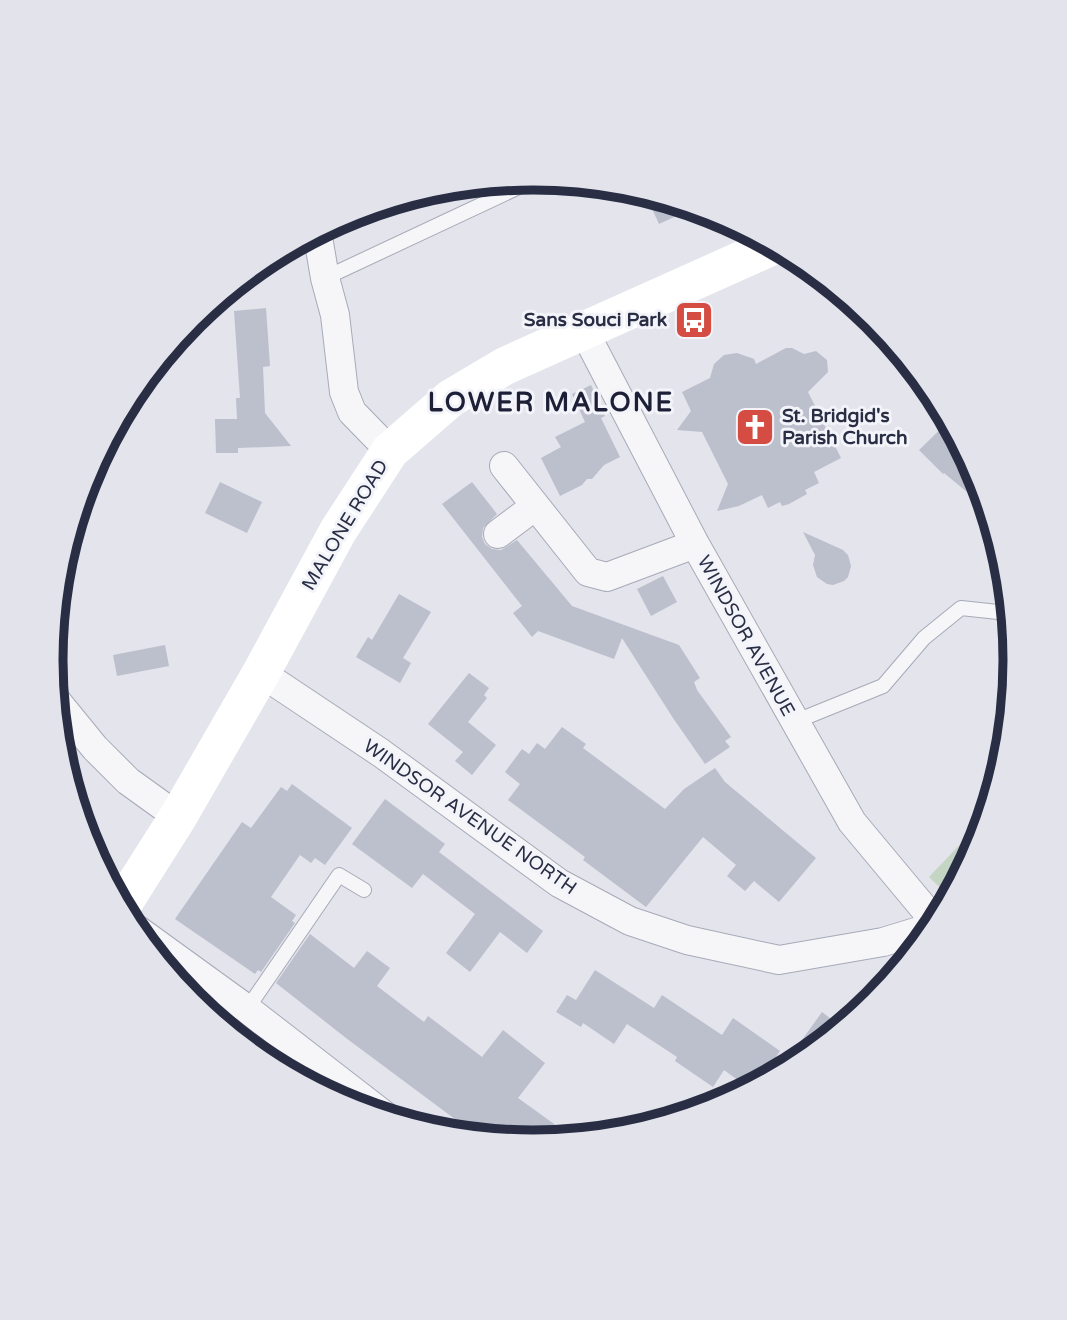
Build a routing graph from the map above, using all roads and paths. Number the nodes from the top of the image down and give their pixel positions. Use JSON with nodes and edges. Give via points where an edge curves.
{"nodes":[{"id":1,"x":511,"y":191,"type":"edge"},
{"id":2,"x":319,"y":241,"type":"edge"},
{"id":3,"x":764,"y":250,"type":"edge"},
{"id":4,"x":325,"y":278,"type":"junction"},
{"id":5,"x":583,"y":329,"type":"junction"},
{"id":6,"x":390,"y":452,"type":"junction"},
{"id":7,"x":504,"y":466,"type":"dead end"},
{"id":8,"x":534,"y":507,"type":"junction"},
{"id":9,"x":498,"y":534,"type":"dead end"},
{"id":10,"x":695,"y":544,"type":"junction"},
{"id":11,"x":1001,"y":614,"type":"edge"},
{"id":12,"x":261,"y":673,"type":"junction"},
{"id":13,"x":66,"y":713,"type":"edge"},
{"id":14,"x":794,"y":722,"type":"junction"},
{"id":15,"x":178,"y":817,"type":"junction"},
{"id":16,"x":363,"y":890,"type":"dead end"},
{"id":17,"x":127,"y":897,"type":"edge"},
{"id":18,"x":929,"y":915,"type":"edge"},
{"id":19,"x":917,"y":931,"type":"edge"},
{"id":20,"x":160,"y":946,"type":"edge"},
{"id":21,"x":247,"y":1009,"type":"junction"},
{"id":22,"x":285,"y":1038,"type":"junction"},
{"id":23,"x":273,"y":1052,"type":"edge"},
{"id":24,"x":364,"y":1099,"type":"edge"}],
"edges":[{"from":1,"to":4,"type":"lane"},
{"from":2,"to":4,"type":"street"},
{"from":3,"to":5,"type":"main road","name":"MALONE ROAD"},
{"from":4,"to":6,"type":"street","via":[[335,315],[344,392],[352,412]]},
{"from":5,"to":6,"type":"main road","name":"MALONE ROAD","via":[[451,398]]},
{"from":5,"to":10,"type":"street","name":"WINDSOR AVENUE"},
{"from":6,"to":12,"type":"main road","name":"MALONE ROAD","via":[[338,531]]},
{"from":7,"to":8,"type":"street"},
{"from":8,"to":9,"type":"street"},
{"from":8,"to":10,"type":"street","via":[[588,572],[607,577]]},
{"from":10,"to":14,"type":"street","name":"WINDSOR AVENUE"},
{"from":11,"to":14,"type":"lane","via":[[961,608],[924,638],[883,686]]},
{"from":12,"to":15,"type":"main road","name":"MALONE ROAD"},
{"from":12,"to":19,"type":"street","name":"WINDSOR AVENUE NORTH","via":[[381,753],[559,883],[630,921],[687,940],[779,960]]},
{"from":13,"to":15,"type":"street","via":[[128,780]]},
{"from":14,"to":18,"type":"street","name":"WINDSOR AVENUE","via":[[852,822]]},
{"from":15,"to":17,"type":"main road","name":"MALONE ROAD"},
{"from":16,"to":21,"type":"lane","via":[[339,875]]},
{"from":20,"to":21,"type":"street"},
{"from":21,"to":22,"type":"street"},
{"from":22,"to":23,"type":"lane"},
{"from":22,"to":24,"type":"street"}]}
